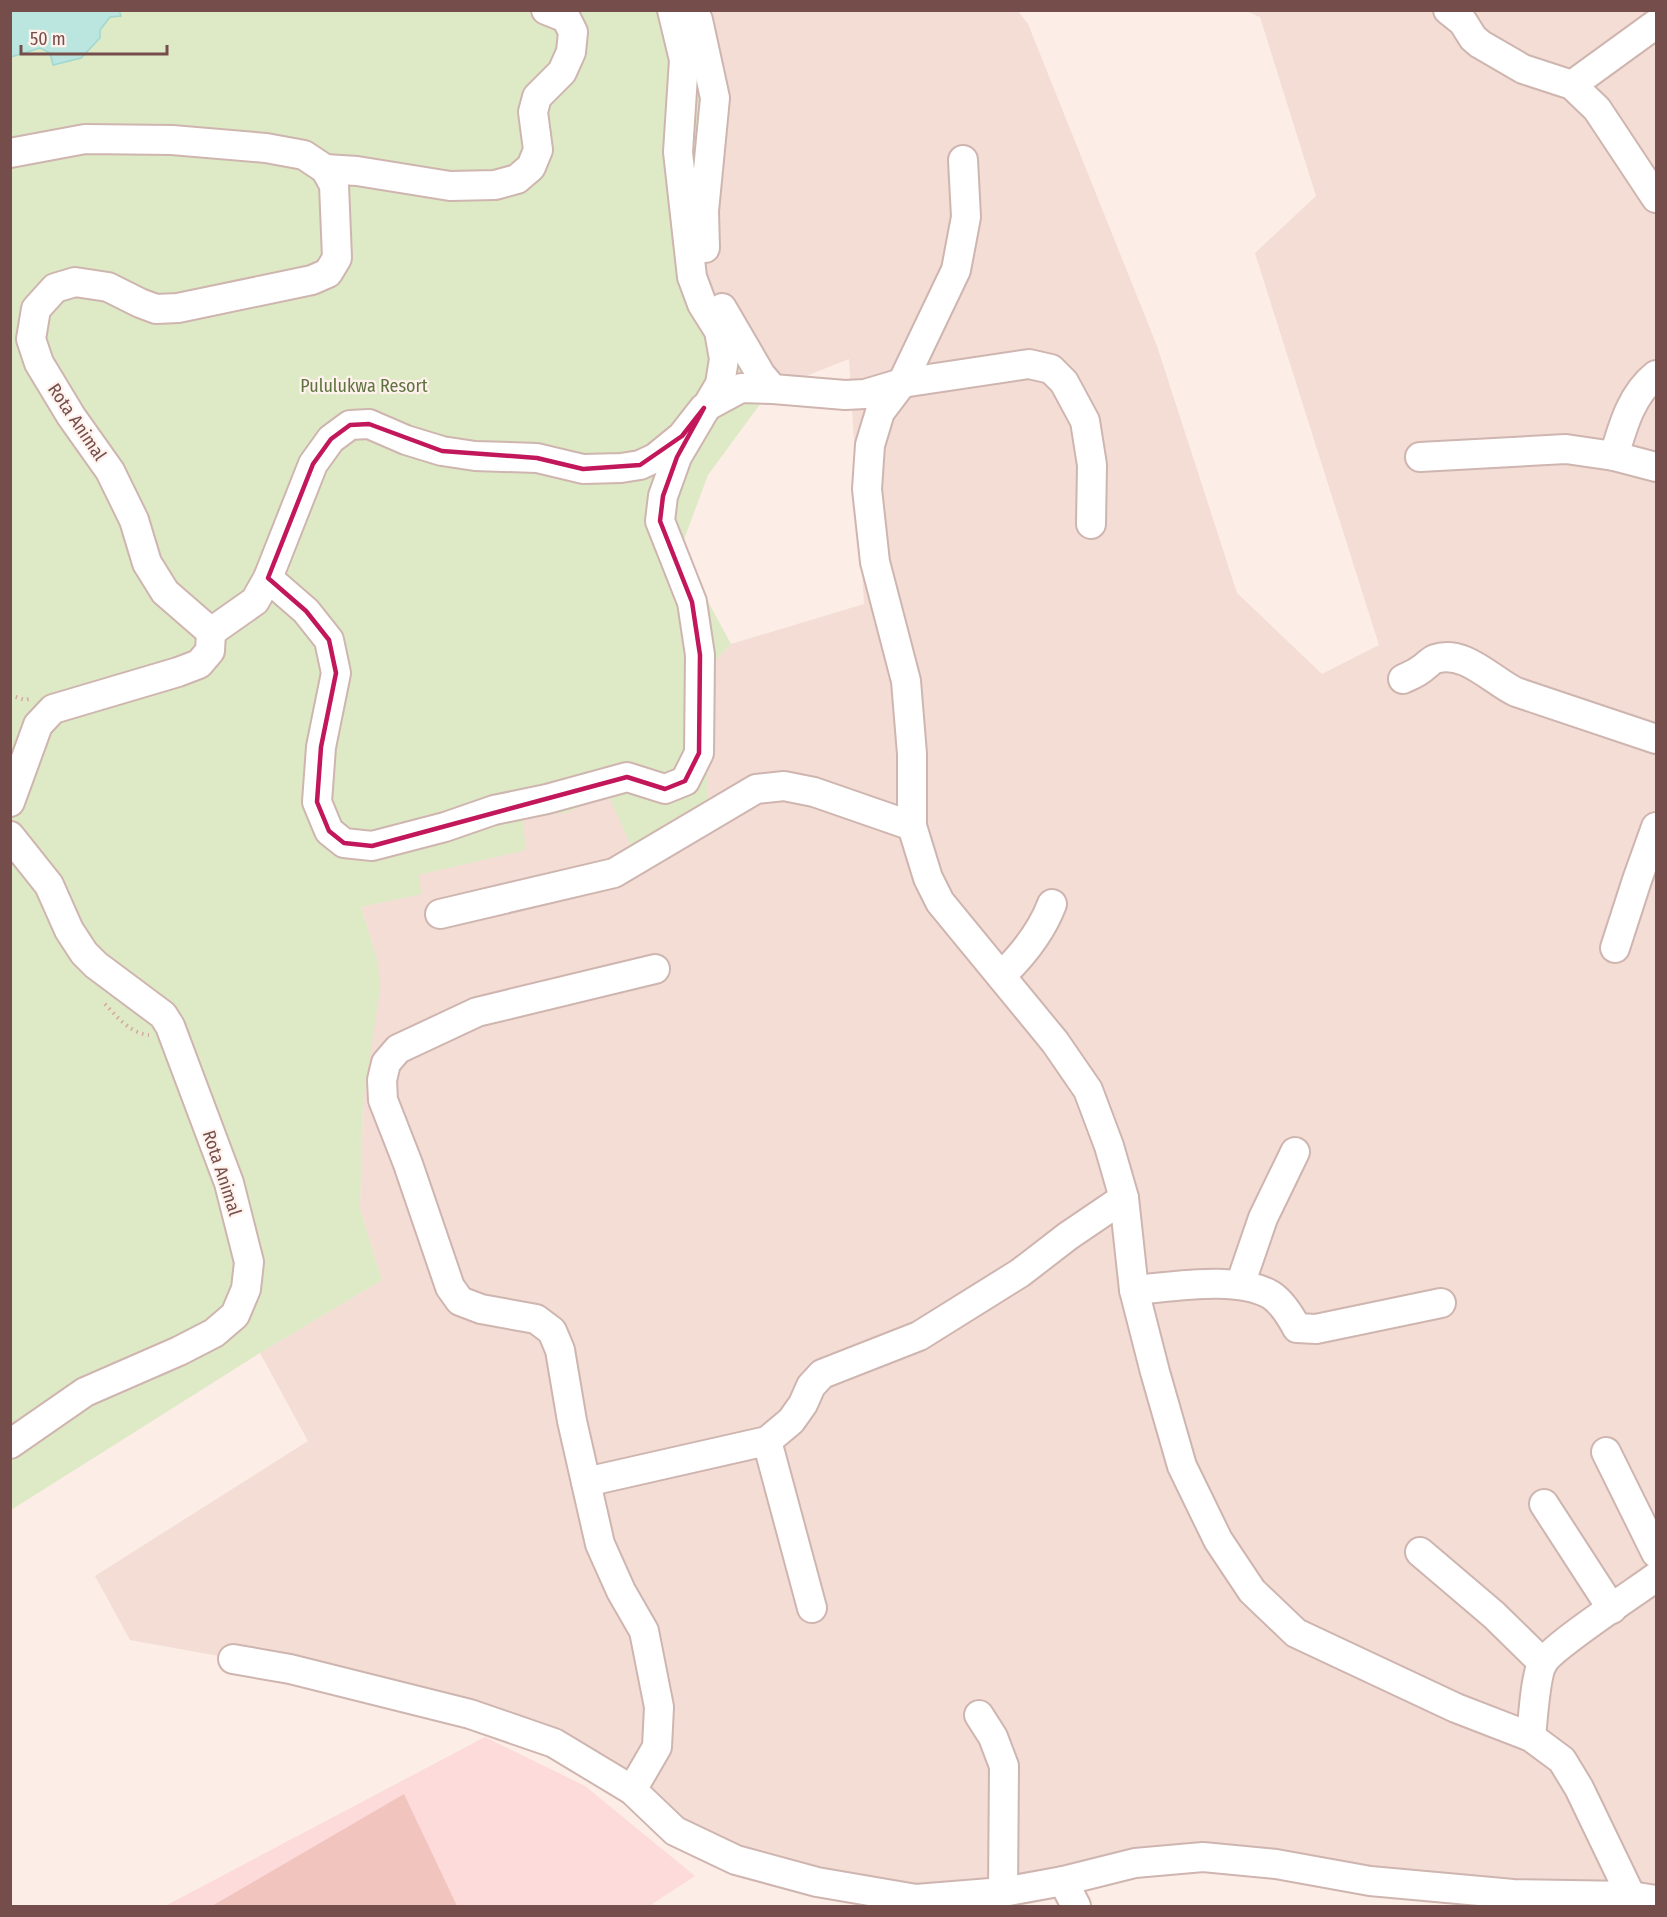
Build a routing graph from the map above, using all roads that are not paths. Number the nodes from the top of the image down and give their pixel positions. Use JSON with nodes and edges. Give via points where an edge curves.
{"nodes":[{"id":1,"x":546,"y":10,"type":"edge"},
{"id":2,"x":672,"y":10,"type":"edge"},
{"id":3,"x":692,"y":10,"type":"edge"},
{"id":4,"x":1449,"y":10,"type":"edge"},
{"id":5,"x":1656,"y":24,"type":"edge"},
{"id":6,"x":1572,"y":85,"type":"junction"},
{"id":7,"x":10,"y":153,"type":"edge"},
{"id":8,"x":963,"y":160,"type":"dead end"},
{"id":9,"x":325,"y":169,"type":"junction"},
{"id":10,"x":1656,"y":198,"type":"edge"},
{"id":11,"x":1656,"y":375,"type":"edge"},
{"id":12,"x":902,"y":383,"type":"junction"},
{"id":13,"x":773,"y":389,"type":"junction"},
{"id":14,"x":704,"y":408,"type":"junction"},
{"id":15,"x":1614,"y":456,"type":"junction"},
{"id":16,"x":1420,"y":457,"type":"dead end"},
{"id":17,"x":1656,"y":467,"type":"edge"},
{"id":18,"x":621,"y":468,"type":"junction"},
{"id":19,"x":660,"y":521,"type":"junction"},
{"id":20,"x":1091,"y":524,"type":"dead end"},
{"id":21,"x":268,"y":578,"type":"junction"},
{"id":22,"x":211,"y":633,"type":"junction"},
{"id":23,"x":1403,"y":679,"type":"dead end"},
{"id":24,"x":1656,"y":739,"type":"edge"},
{"id":25,"x":10,"y":802,"type":"edge"},
{"id":26,"x":912,"y":826,"type":"junction"},
{"id":27,"x":1656,"y":827,"type":"edge"},
{"id":28,"x":10,"y":836,"type":"edge"},
{"id":29,"x":1647,"y":882,"type":"edge"},
{"id":30,"x":1052,"y":904,"type":"dead end"},
{"id":31,"x":440,"y":914,"type":"dead end"},
{"id":32,"x":1615,"y":948,"type":"dead end"},
{"id":33,"x":656,"y":969,"type":"dead end"},
{"id":34,"x":1001,"y":976,"type":"junction"},
{"id":35,"x":1295,"y":1152,"type":"dead end"},
{"id":36,"x":1124,"y":1198,"type":"junction"},
{"id":37,"x":1240,"y":1285,"type":"junction"},
{"id":38,"x":1134,"y":1290,"type":"junction"},
{"id":39,"x":1441,"y":1303,"type":"dead end"},
{"id":40,"x":767,"y":1441,"type":"junction"},
{"id":41,"x":10,"y":1444,"type":"edge"},
{"id":42,"x":1606,"y":1452,"type":"dead end"},
{"id":43,"x":586,"y":1482,"type":"junction"},
{"id":44,"x":1544,"y":1504,"type":"dead end"},
{"id":45,"x":1420,"y":1552,"type":"dead end"},
{"id":46,"x":1656,"y":1553,"type":"edge"},
{"id":47,"x":1656,"y":1577,"type":"edge"},
{"id":48,"x":812,"y":1608,"type":"dead end"},
{"id":49,"x":1612,"y":1609,"type":"junction"},
{"id":50,"x":233,"y":1659,"type":"dead end"},
{"id":51,"x":1543,"y":1663,"type":"junction"},
{"id":52,"x":979,"y":1715,"type":"dead end"},
{"id":53,"x":1531,"y":1737,"type":"junction"},
{"id":54,"x":632,"y":1790,"type":"junction"},
{"id":55,"x":1063,"y":1881,"type":"junction"},
{"id":56,"x":1003,"y":1892,"type":"junction"},
{"id":57,"x":1644,"y":1898,"type":"edge"},
{"id":58,"x":1076,"y":1906,"type":"edge"}],
"edges":[{"from":1,"to":9,"type":"street","via":[[566,18],[573,32],[571,52],[562,72],[537,97],[533,112],[538,150],[531,167],[518,179],[495,185],[450,186]]},
{"from":2,"to":14,"type":"street","via":[[684,60],[678,152],[692,277],[702,304],[719,331],[724,359],[720,384]]},
{"from":3,"to":13,"type":"street","via":[[698,20],[715,98],[704,211],[705,271],[761,375]]},
{"from":4,"to":6,"type":"street","via":[[1480,44],[1523,69]]},
{"from":5,"to":6,"type":"street"},
{"from":6,"to":10,"type":"street","via":[[1597,109]]},
{"from":7,"to":9,"type":"street","via":[[86,139],[172,140],[304,155]]},
{"from":8,"to":12,"type":"street","via":[[966,217],[956,270]]},
{"from":9,"to":22,"type":"street","name":"Rota Animal","via":[[334,185],[337,236],[337,258],[328,273],[312,280],[178,308],[156,309],[108,287],[75,282],[55,288],[36,309],[31,339],[39,363],[110,471],[134,520],[147,563],[165,592]]},
{"from":11,"to":15,"type":"street","via":[[1637,396]]},
{"from":12,"to":13,"type":"street","via":[[865,394],[845,395]]},
{"from":12,"to":20,"type":"street","via":[[1029,364],[1051,369],[1065,382],[1085,421],[1092,465]]},
{"from":12,"to":26,"type":"street","via":[[880,412],[870,445],[867,489],[875,562],[906,681]]},
{"from":13,"to":14,"type":"street","via":[[741,388]]},
{"from":14,"to":18,"type":"street","via":[[682,436],[655,458]]},
{"from":14,"to":19,"type":"street","via":[[677,457],[663,496]]},
{"from":15,"to":16,"type":"street","via":[[1566,449]]},
{"from":15,"to":17,"type":"street"},
{"from":18,"to":19,"type":"street","via":[[650,496]]},
{"from":18,"to":21,"type":"street","via":[[583,469],[537,458],[453,453],[406,440],[369,424],[350,425],[331,438],[313,464]]},
{"from":19,"to":21,"type":"street","via":[[693,602],[700,655],[699,753],[685,781],[665,789],[627,777],[372,846],[344,843],[329,831],[317,802],[321,747],[336,673],[329,640],[306,611]]},
{"from":21,"to":22,"type":"street","via":[[255,601]]},
{"from":22,"to":25,"type":"street","via":[[210,651],[199,664],[53,709],[38,724]]},
{"from":23,"to":24,"type":"street","via":[[1434,659],[1462,659],[1516,692]]},
{"from":26,"to":31,"type":"street","via":[[814,792],[784,786],[756,789],[614,873]]},
{"from":26,"to":34,"type":"street","via":[[940,902]]},
{"from":27,"to":29,"type":"street"},
{"from":28,"to":41,"type":"street","name":"Rota Animal","via":[[49,885],[84,953],[163,1015],[170,1026],[229,1183],[249,1262],[246,1289],[235,1315],[214,1333],[85,1392]]},
{"from":29,"to":32,"type":"street"},
{"from":30,"to":34,"type":"street","via":[[1035,938]]},
{"from":33,"to":43,"type":"street","via":[[477,1012],[398,1049],[386,1063],[382,1080],[383,1100],[450,1287],[460,1301],[536,1319],[552,1331],[560,1350]]},
{"from":34,"to":36,"type":"street","via":[[1088,1090]]},
{"from":35,"to":37,"type":"street","via":[[1263,1218]]},
{"from":36,"to":38,"type":"street"},
{"from":36,"to":40,"type":"street","via":[[1020,1273],[919,1336],[822,1374],[792,1421]]},
{"from":37,"to":38,"type":"street"},
{"from":37,"to":39,"type":"street","via":[[1272,1296],[1297,1328],[1316,1329]]},
{"from":38,"to":53,"type":"street","via":[[1182,1466],[1218,1540],[1251,1591],[1296,1633],[1456,1708]]},
{"from":40,"to":43,"type":"street"},
{"from":40,"to":48,"type":"street"},
{"from":42,"to":46,"type":"street"},
{"from":43,"to":54,"type":"street","via":[[600,1544],[644,1630],[659,1707],[657,1747]]},
{"from":44,"to":49,"type":"street"},
{"from":45,"to":51,"type":"street"},
{"from":47,"to":49,"type":"street"},
{"from":49,"to":51,"type":"street"},
{"from":50,"to":54,"type":"street","via":[[290,1669],[470,1714],[554,1743]]},
{"from":51,"to":53,"type":"street"},
{"from":52,"to":56,"type":"street","via":[[1004,1766]]},
{"from":53,"to":57,"type":"street","via":[[1562,1760]]},
{"from":54,"to":56,"type":"street","via":[[675,1831],[736,1860],[817,1882],[916,1899]]},
{"from":55,"to":56,"type":"street"},
{"from":55,"to":57,"type":"street","via":[[1135,1863],[1203,1857],[1276,1864],[1370,1881],[1513,1893]]},
{"from":55,"to":58,"type":"street"}]}
